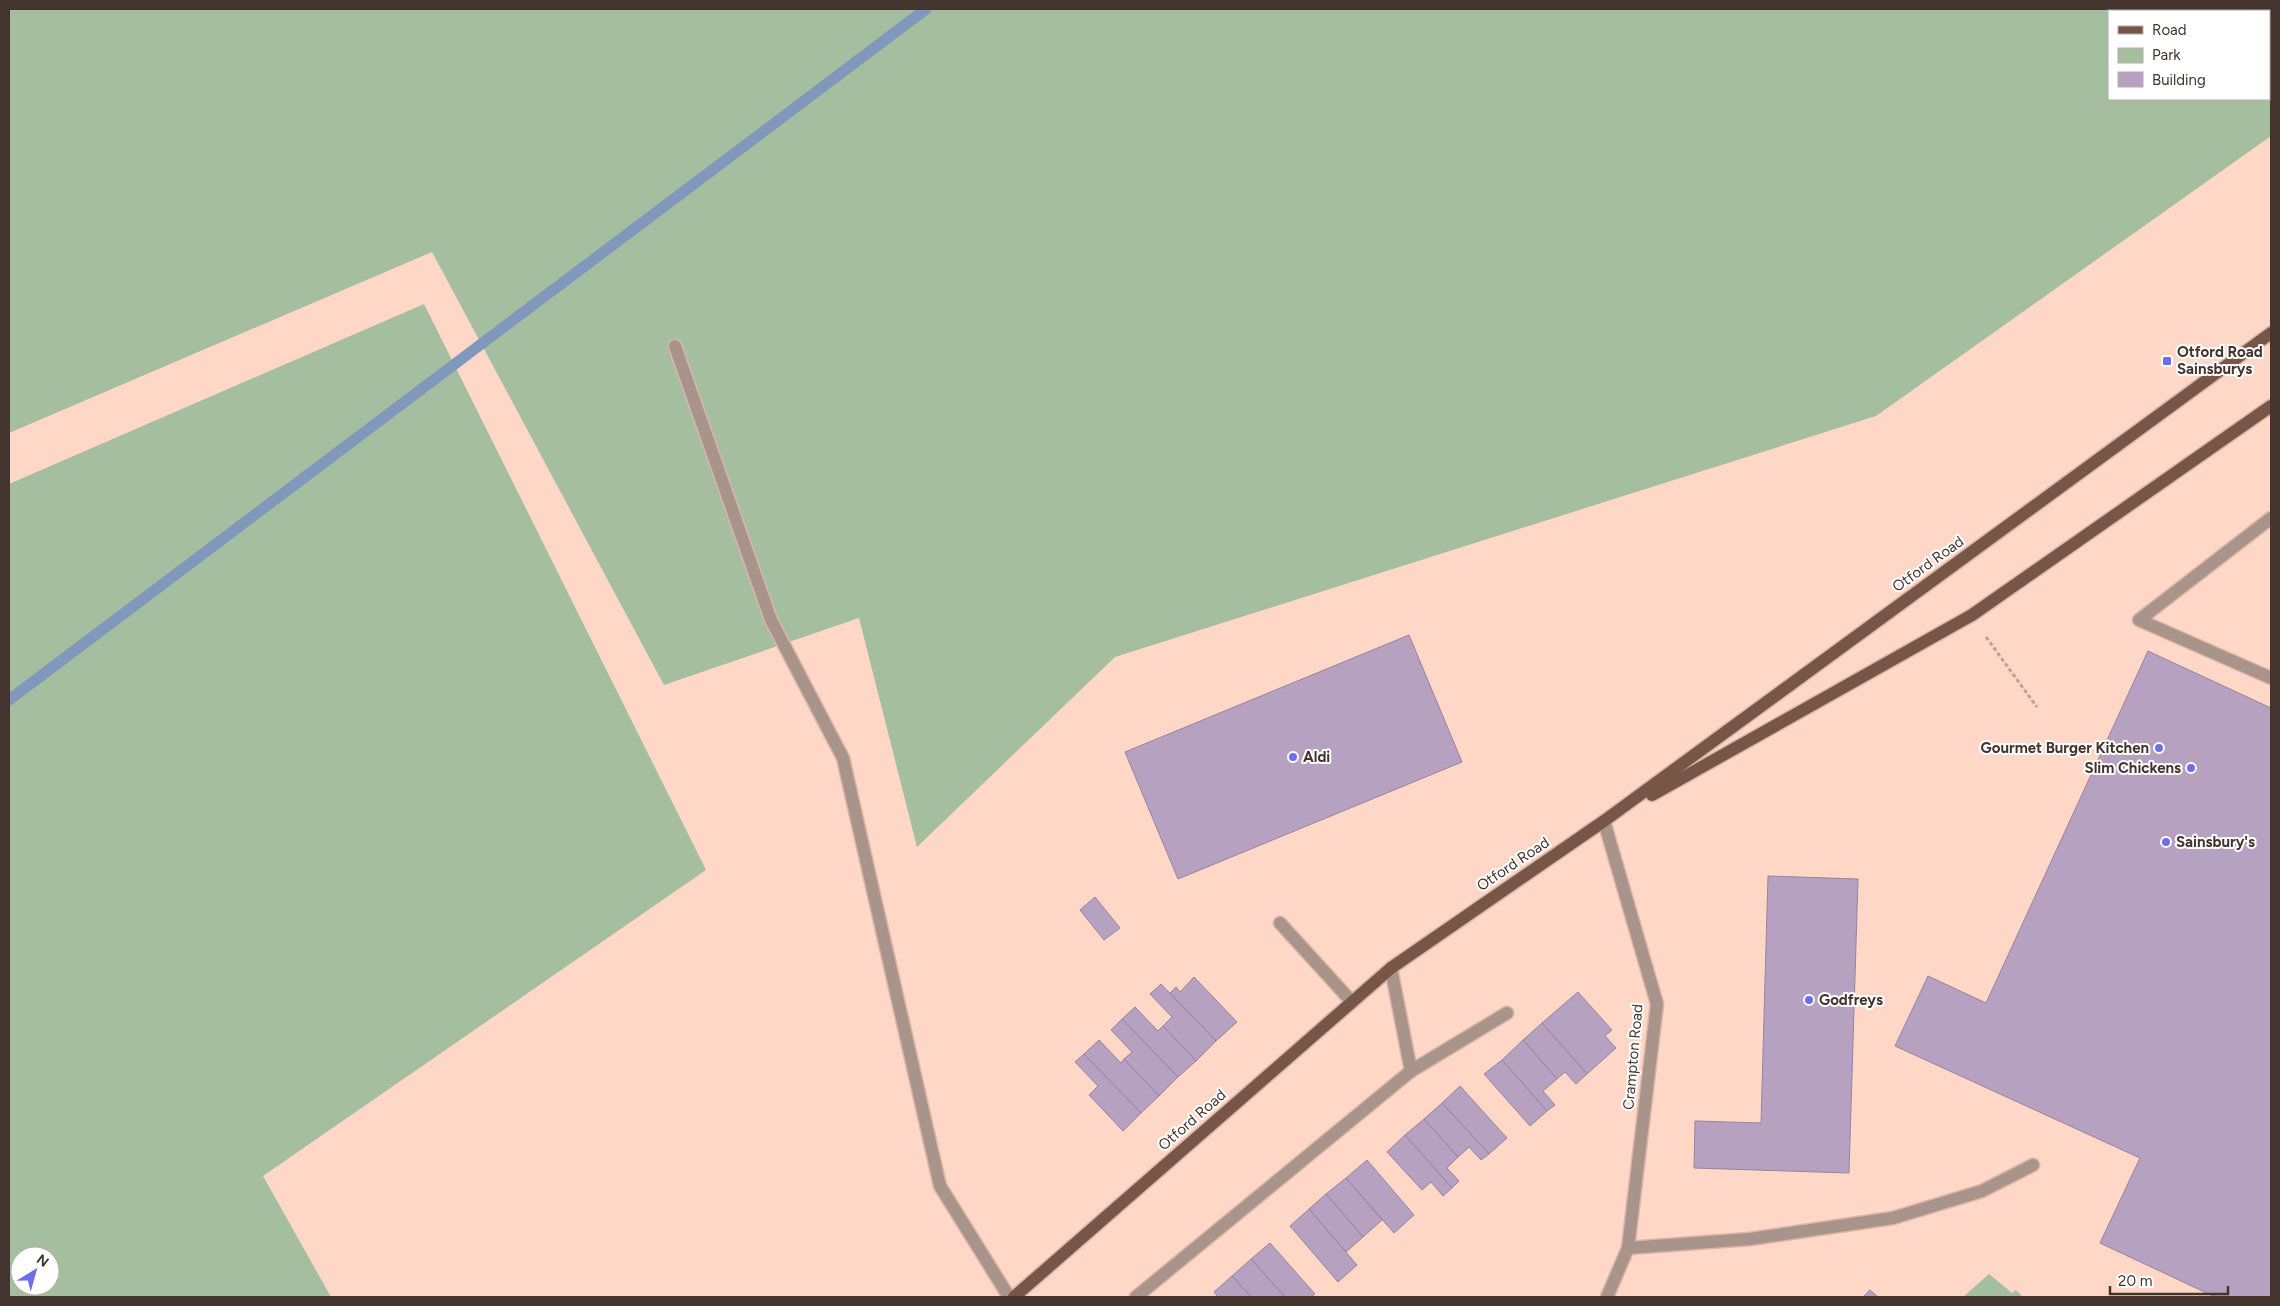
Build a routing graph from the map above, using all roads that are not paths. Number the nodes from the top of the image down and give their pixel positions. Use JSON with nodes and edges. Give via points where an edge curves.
{"nodes":[{"id":1,"x":2271,"y":333,"type":"edge"},
{"id":2,"x":675,"y":346,"type":"dead end"},
{"id":3,"x":2271,"y":406,"type":"edge"},
{"id":4,"x":2271,"y":518,"type":"edge"},
{"id":5,"x":2271,"y":678,"type":"edge"},
{"id":6,"x":1604,"y":822,"type":"junction"},
{"id":7,"x":1280,"y":923,"type":"dead end"},
{"id":8,"x":1391,"y":968,"type":"junction"},
{"id":9,"x":1352,"y":1002,"type":"junction"},
{"id":10,"x":1507,"y":1013,"type":"dead end"},
{"id":11,"x":1411,"y":1071,"type":"junction"},
{"id":12,"x":2033,"y":1165,"type":"dead end"},
{"id":13,"x":1628,"y":1248,"type":"junction"},
{"id":14,"x":1009,"y":1297,"type":"edge"},
{"id":15,"x":1014,"y":1297,"type":"edge"},
{"id":16,"x":1136,"y":1297,"type":"edge"},
{"id":17,"x":1607,"y":1297,"type":"edge"}],
"edges":[{"from":1,"to":6,"type":"main road","name":"Otford Road"},
{"from":2,"to":14,"type":"street","via":[[771,620],[843,758],[940,1186]]},
{"from":3,"to":6,"type":"main road","name":"Otford Road","via":[[1972,615]]},
{"from":4,"to":5,"type":"street","via":[[2139,620]]},
{"from":6,"to":8,"type":"main road","name":"Otford Road"},
{"from":6,"to":13,"type":"street","name":"Crampton Road","via":[[1657,1004]]},
{"from":7,"to":9,"type":"street"},
{"from":8,"to":9,"type":"main road","name":"Otford Road"},
{"from":8,"to":11,"type":"street"},
{"from":9,"to":15,"type":"main road","name":"Otford Road"},
{"from":10,"to":11,"type":"street"},
{"from":11,"to":16,"type":"street"},
{"from":12,"to":13,"type":"street","via":[[1982,1192],[1893,1218],[1750,1239]]},
{"from":13,"to":17,"type":"street","name":"Crampton Road"}]}
